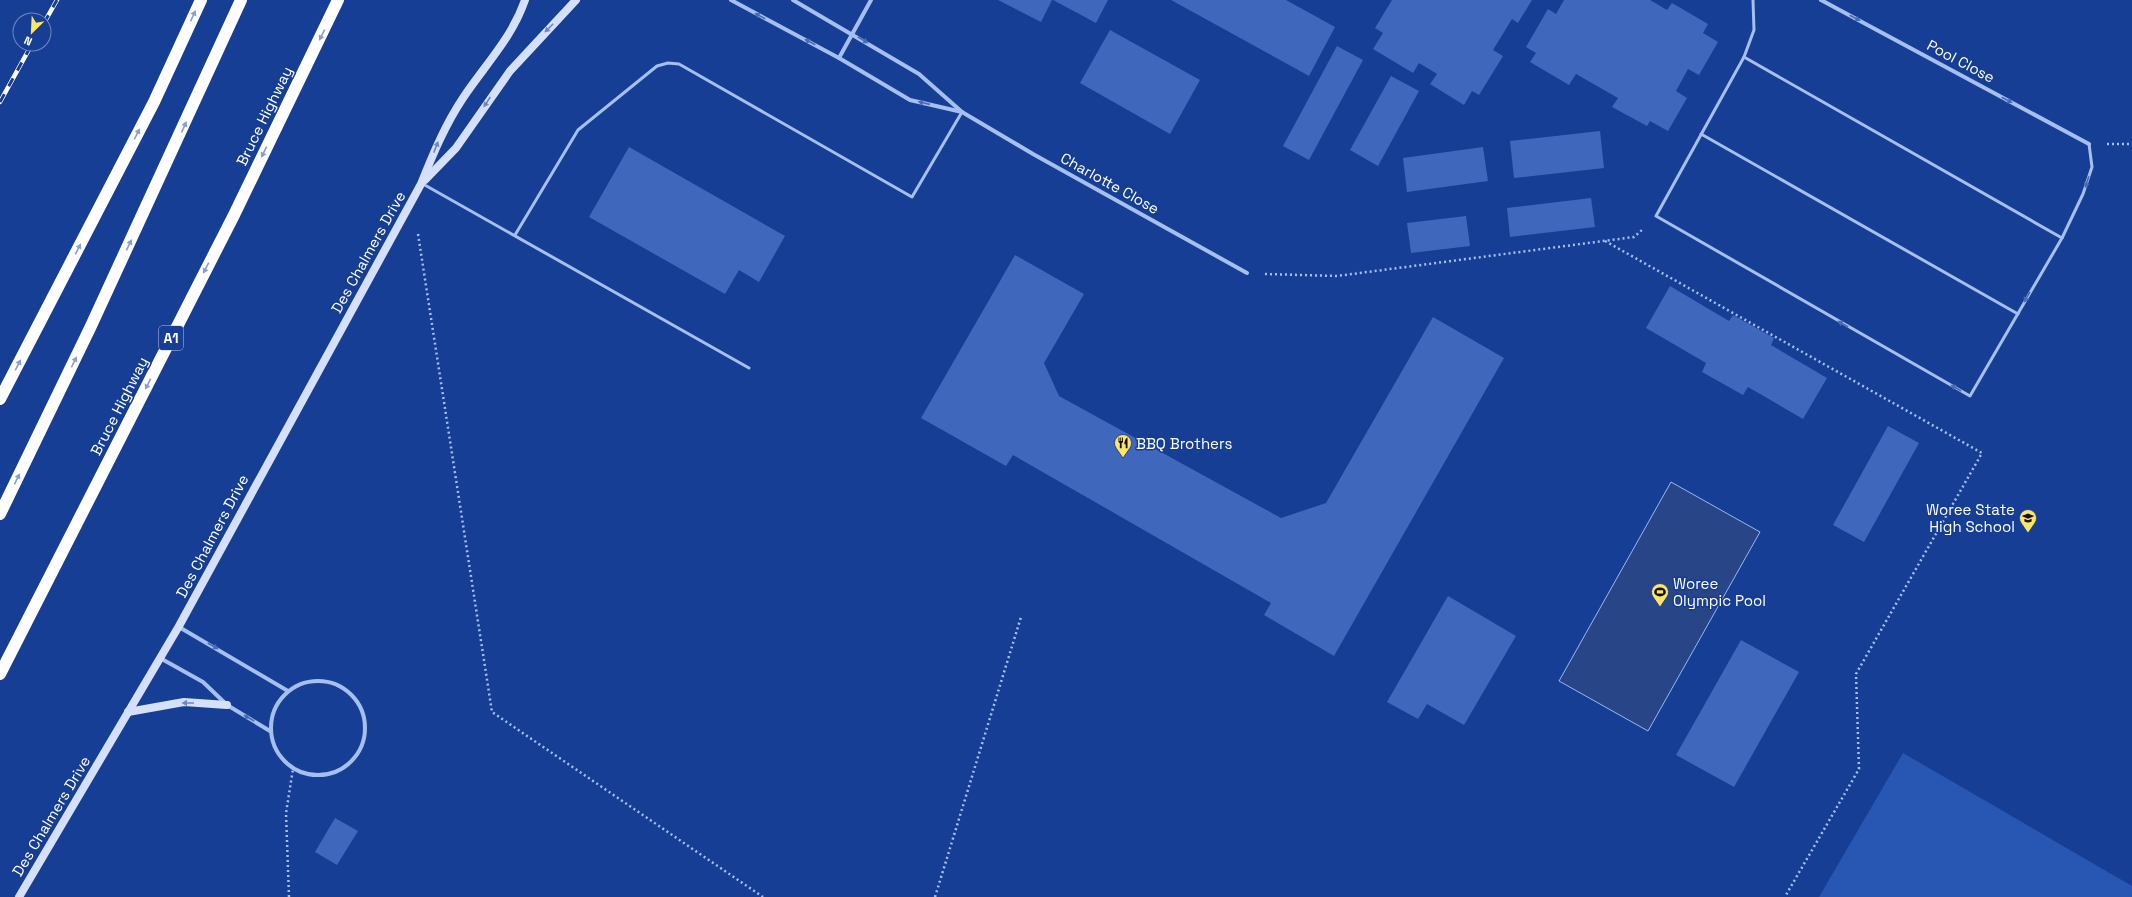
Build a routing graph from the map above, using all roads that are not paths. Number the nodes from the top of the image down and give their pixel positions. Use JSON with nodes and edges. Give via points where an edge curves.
{"nodes":[{"id":1,"x":201,"y":0,"type":"edge"},
{"id":2,"x":241,"y":0,"type":"edge"},
{"id":3,"x":338,"y":0,"type":"edge"},
{"id":4,"x":525,"y":0,"type":"edge"},
{"id":5,"x":576,"y":0,"type":"edge"},
{"id":6,"x":731,"y":0,"type":"edge"},
{"id":7,"x":793,"y":0,"type":"edge"},
{"id":8,"x":871,"y":0,"type":"edge"},
{"id":9,"x":1753,"y":0,"type":"edge"},
{"id":10,"x":1821,"y":0,"type":"edge"},
{"id":11,"x":852,"y":34,"type":"junction"},
{"id":12,"x":1744,"y":57,"type":"junction"},
{"id":13,"x":840,"y":58,"type":"junction"},
{"id":14,"x":962,"y":112,"type":"junction"},
{"id":15,"x":1701,"y":134,"type":"junction"},
{"id":16,"x":2089,"y":144,"type":"joint"},
{"id":17,"x":422,"y":184,"type":"junction"},
{"id":18,"x":515,"y":235,"type":"junction"},
{"id":19,"x":2062,"y":238,"type":"junction"},
{"id":20,"x":1247,"y":273,"type":"road end"},
{"id":21,"x":2018,"y":314,"type":"junction"},
{"id":22,"x":749,"y":368,"type":"dead end"},
{"id":23,"x":0,"y":399,"type":"edge"},
{"id":24,"x":0,"y":514,"type":"edge"},
{"id":25,"x":179,"y":626,"type":"junction"},
{"id":26,"x":160,"y":658,"type":"junction"},
{"id":27,"x":0,"y":674,"type":"edge"},
{"id":28,"x":288,"y":690,"type":"junction"},
{"id":29,"x":227,"y":705,"type":"junction"},
{"id":30,"x":128,"y":712,"type":"junction"},
{"id":31,"x":270,"y":731,"type":"junction"},
{"id":32,"x":19,"y":897,"type":"edge"}],
"edges":[{"from":23,"to":1,"type":"highway","one_way":true,"via":[[154,102]]},
{"from":24,"to":2,"type":"highway","one_way":true,"via":[[94,320]]},
{"from":3,"to":27,"type":"highway","name":"Bruce Highway","number":"A1","one_way":true,"via":[[234,215]]},
{"from":17,"to":4,"type":"main road","name":"Des Chalmers Drive","one_way":true,"via":[[440,136],[463,98],[510,34]]},
{"from":5,"to":17,"type":"main road","name":"Des Chalmers Drive","one_way":true,"via":[[510,71],[456,148]]},
{"from":13,"to":6,"type":"street","name":"Charlotte Close","one_way":true},
{"from":7,"to":11,"type":"street","name":"Charlotte Close"},
{"from":8,"to":11,"type":"street"},
{"from":9,"to":12,"type":"lane","via":[[1754,30]]},
{"from":10,"to":16,"type":"street","name":"Pool Close","one_way":true},
{"from":11,"to":13,"type":"street"},
{"from":11,"to":14,"type":"street","name":"Charlotte Close","one_way":true,"via":[[919,74]]},
{"from":12,"to":15,"type":"lane"},
{"from":12,"to":19,"type":"lane"},
{"from":14,"to":13,"type":"street","name":"Charlotte Close","one_way":true,"via":[[910,100]]},
{"from":14,"to":18,"type":"lane","via":[[912,197],[679,64],[657,66],[578,130]]},
{"from":14,"to":20,"type":"street","name":"Charlotte Close"},
{"from":15,"to":21,"type":"lane"},
{"from":21,"to":15,"type":"lane","one_way":true,"via":[[1970,396],[1656,216]]},
{"from":16,"to":19,"type":"lane","one_way":true,"via":[[2092,167],[2083,194]]},
{"from":17,"to":18,"type":"lane"},
{"from":17,"to":25,"type":"main road","name":"Des Chalmers Drive"},
{"from":18,"to":22,"type":"lane"},
{"from":19,"to":21,"type":"lane","one_way":true},
{"from":25,"to":26,"type":"main road","name":"Des Chalmers Drive"},
{"from":25,"to":28,"type":"street","one_way":true},
{"from":26,"to":29,"type":"street","via":[[203,682]]},
{"from":26,"to":30,"type":"main road","name":"Des Chalmers Drive"},
{"from":28,"to":31,"type":"street","via":[[272,715]]},
{"from":28,"to":31,"type":"street","via":[[301,683],[316,680],[344,688],[355,697],[366,724],[360,752],[350,764],[337,772],[322,776],[307,774],[293,769],[282,758],[274,745]]},
{"from":29,"to":30,"type":"main road","one_way":true,"via":[[184,702]]},
{"from":31,"to":29,"type":"street","one_way":true},
{"from":30,"to":32,"type":"main road","name":"Des Chalmers Drive"}]}
